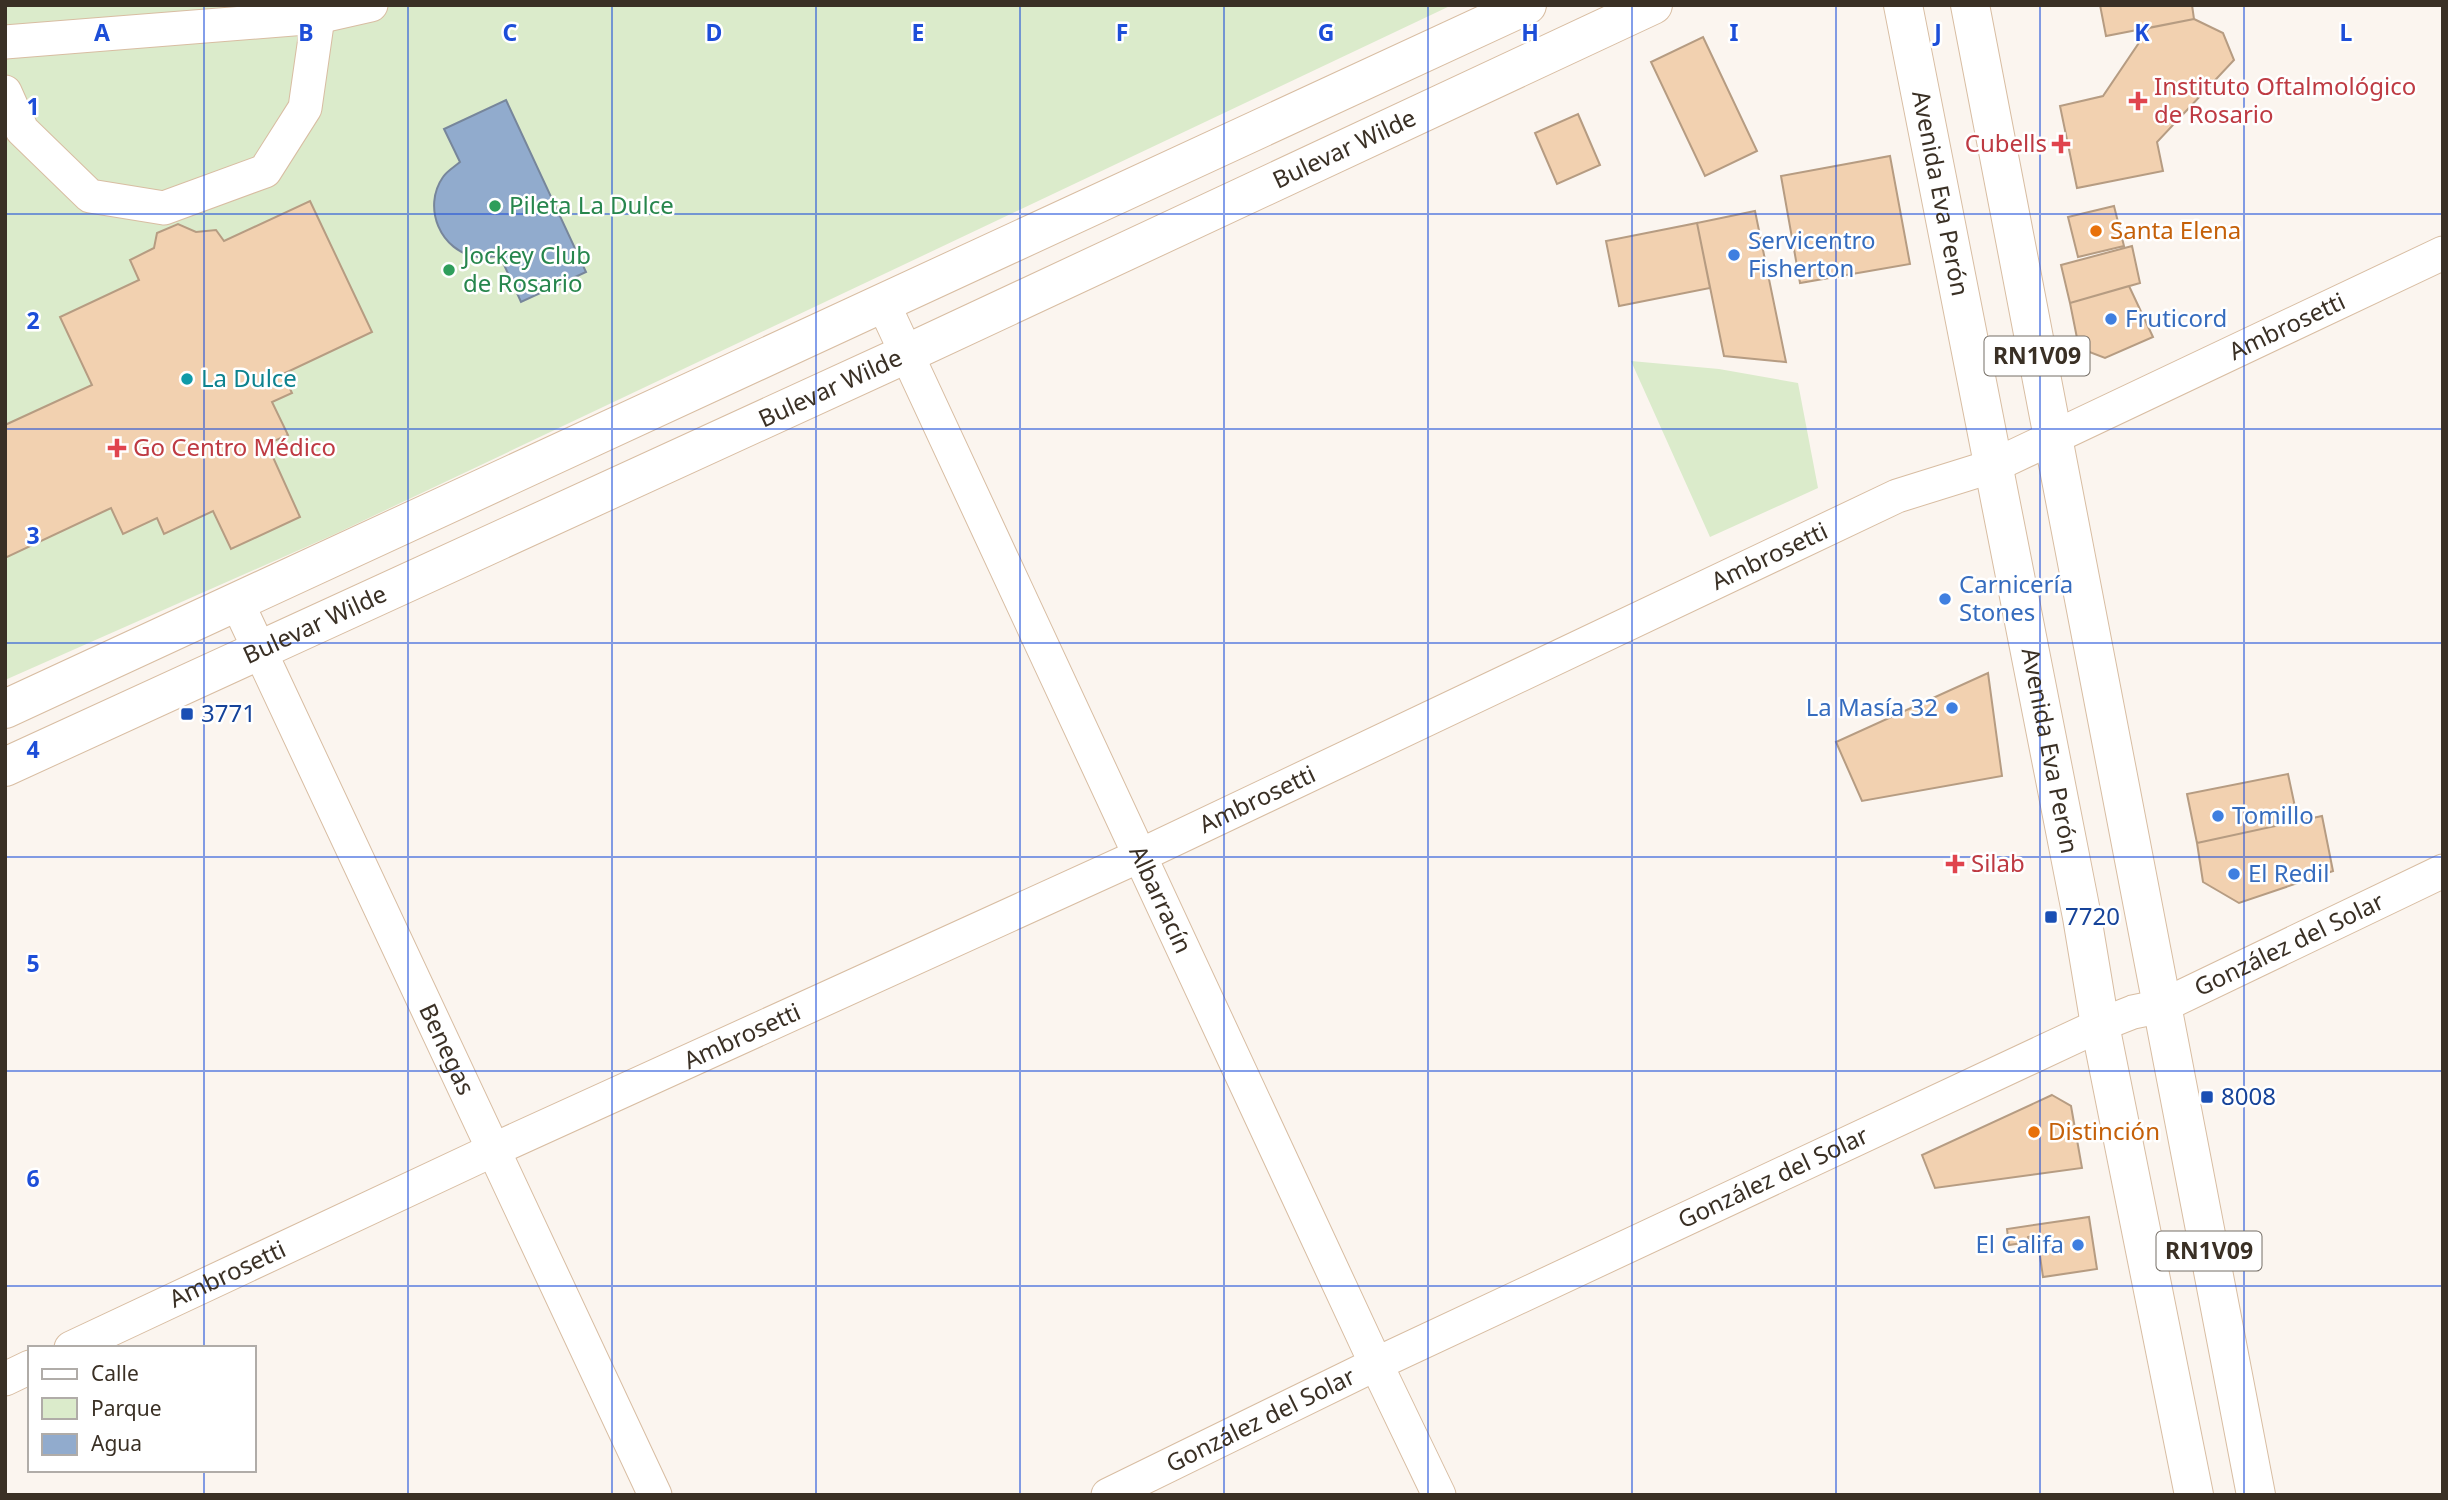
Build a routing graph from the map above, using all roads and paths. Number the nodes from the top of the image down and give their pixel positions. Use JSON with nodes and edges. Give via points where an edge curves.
{"nodes":[{"id":1,"x":371,"y":5,"type":"edge"},
{"id":2,"x":1527,"y":5,"type":"edge"},
{"id":3,"x":1653,"y":5,"type":"edge"},
{"id":4,"x":1903,"y":5,"type":"edge"},
{"id":5,"x":1970,"y":5,"type":"edge"},
{"id":6,"x":318,"y":17,"type":"junction"},
{"id":7,"x":5,"y":42,"type":"edge"},
{"id":8,"x":5,"y":92,"type":"edge"},
{"id":9,"x":2443,"y":253,"type":"edge"},
{"id":10,"x":883,"y":303,"type":"junction"},
{"id":11,"x":906,"y":354,"type":"junction"},
{"id":12,"x":2052,"y":438,"type":"junction"},
{"id":13,"x":1993,"y":466,"type":"junction"},
{"id":14,"x":237,"y":602,"type":"junction"},
{"id":15,"x":259,"y":651,"type":"junction"},
{"id":16,"x":5,"y":709,"type":"edge"},
{"id":17,"x":5,"y":768,"type":"edge"},
{"id":18,"x":1139,"y":856,"type":"junction"},
{"id":19,"x":2443,"y":871,"type":"edge"},
{"id":20,"x":2162,"y":1006,"type":"junction"},
{"id":21,"x":2099,"y":1025,"type":"junction"},
{"id":22,"x":494,"y":1150,"type":"junction"},
{"id":23,"x":75,"y":1346,"type":"edge"},
{"id":24,"x":1376,"y":1364,"type":"junction"},
{"id":25,"x":28,"y":1368,"type":"edge"},
{"id":26,"x":5,"y":1378,"type":"edge"},
{"id":27,"x":655,"y":1495,"type":"edge"},
{"id":28,"x":1108,"y":1495,"type":"edge"},
{"id":29,"x":1439,"y":1495,"type":"edge"},
{"id":30,"x":2194,"y":1495,"type":"edge"},
{"id":31,"x":2256,"y":1495,"type":"edge"}],
"edges":[{"from":1,"to":6,"type":"street"},
{"from":2,"to":10,"type":"main road"},
{"from":3,"to":11,"type":"main road","name":"Bulevar Wilde"},
{"from":4,"to":13,"type":"main road","name":"Avenida Eva Perón","number":"RN1V09"},
{"from":5,"to":12,"type":"main road","number":"RN1V09"},
{"from":6,"to":7,"type":"street"},
{"from":6,"to":8,"type":"street","via":[[305,108],[265,171],[164,208],[90,196],[22,130]]},
{"from":9,"to":12,"type":"street","name":"Ambrosetti"},
{"from":10,"to":11,"type":"street","name":"Albarracín"},
{"from":10,"to":14,"type":"main road"},
{"from":11,"to":15,"type":"main road","name":"Bulevar Wilde"},
{"from":11,"to":18,"type":"street","name":"Albarracín"},
{"from":12,"to":13,"type":"street","name":"Ambrosetti"},
{"from":12,"to":20,"type":"main road","number":"RN1V09"},
{"from":13,"to":18,"type":"street","name":"Ambrosetti","via":[[1897,496]]},
{"from":13,"to":21,"type":"main road","name":"Avenida Eva Perón","number":"RN1V09","via":[[2082,916]]},
{"from":14,"to":15,"type":"street","name":"Benegas"},
{"from":14,"to":16,"type":"main road"},
{"from":15,"to":17,"type":"main road","name":"Bulevar Wilde"},
{"from":15,"to":22,"type":"street","name":"Benegas"},
{"from":18,"to":22,"type":"street","name":"Ambrosetti"},
{"from":18,"to":24,"type":"street","name":"Albarracín"},
{"from":19,"to":20,"type":"street","name":"González del Solar"},
{"from":20,"to":21,"type":"street","name":"González del Solar"},
{"from":20,"to":31,"type":"main road","number":"RN1V09"},
{"from":21,"to":24,"type":"street","name":"González del Solar"},
{"from":21,"to":30,"type":"main road","name":"Avenida Eva Perón","number":"RN1V09"},
{"from":22,"to":23,"type":"street","name":"Ambrosetti"},
{"from":22,"to":27,"type":"street","name":"Benegas"},
{"from":24,"to":28,"type":"street","name":"González del Solar"},
{"from":24,"to":29,"type":"street","name":"Albarracín"},
{"from":25,"to":26,"type":"street"}]}
